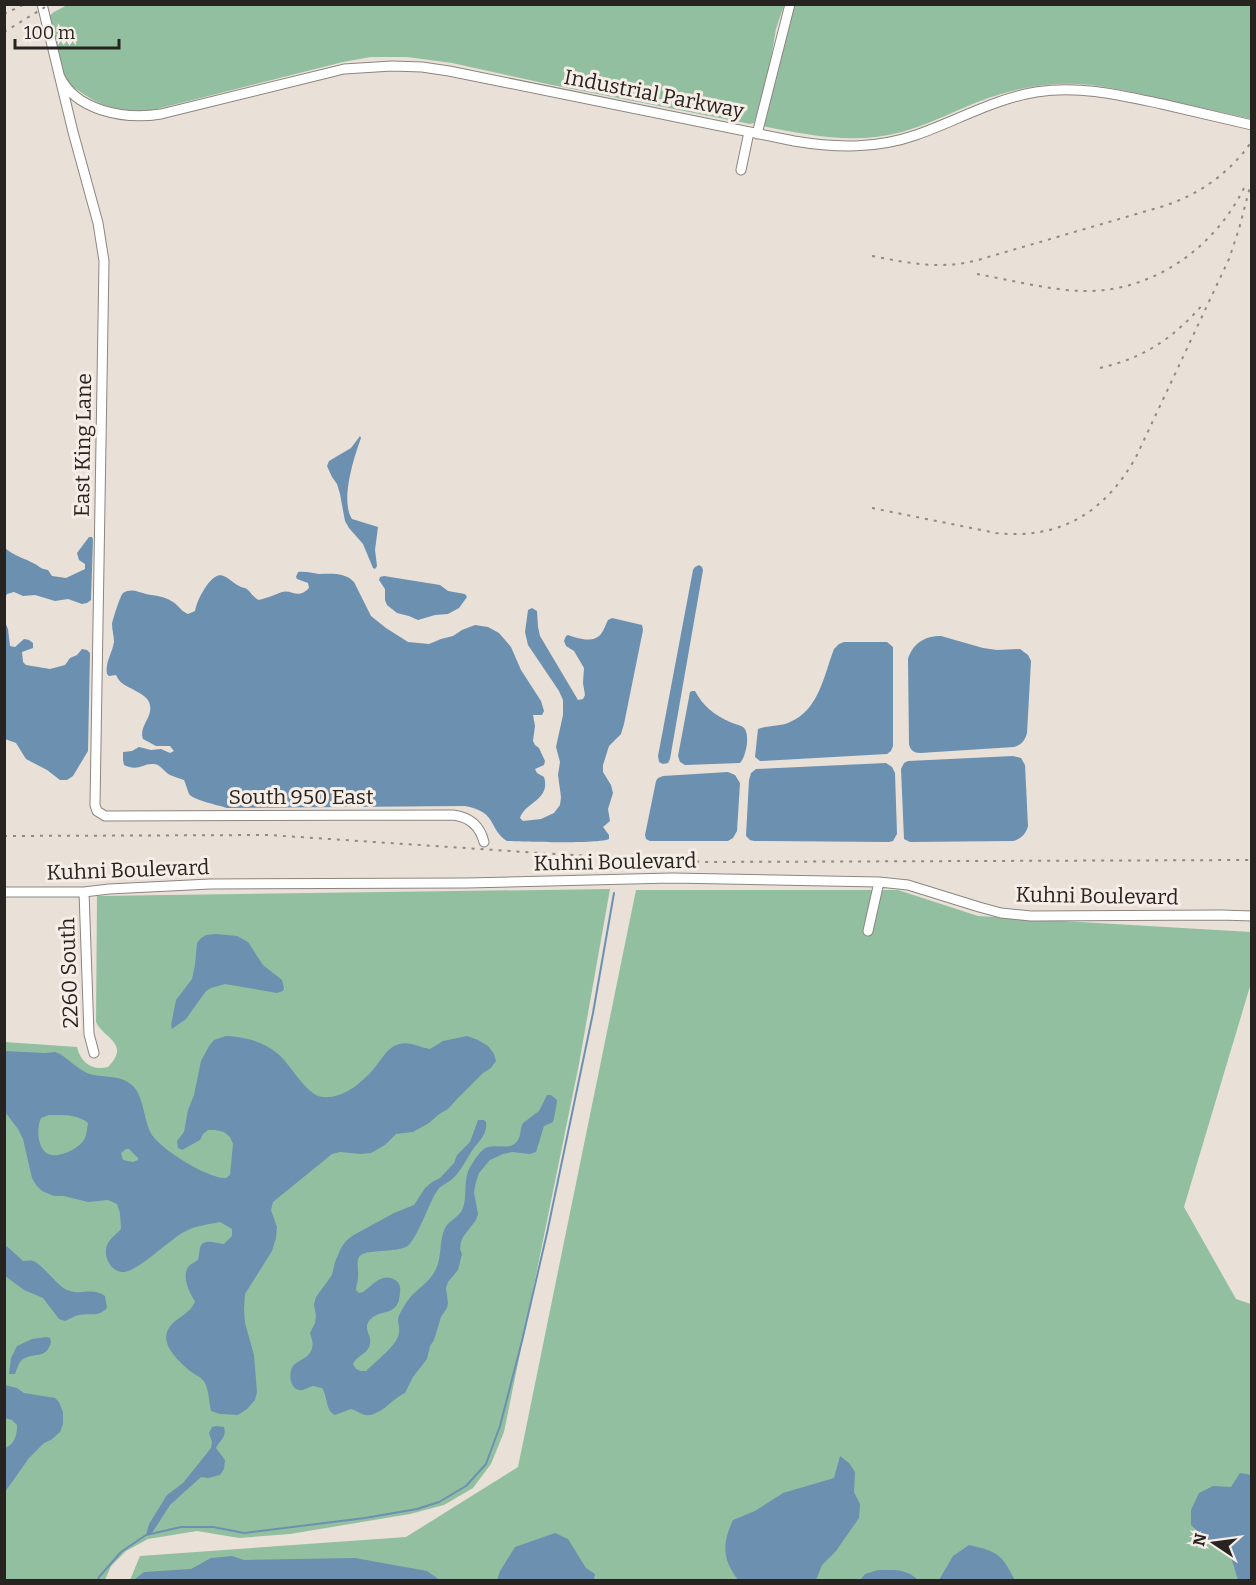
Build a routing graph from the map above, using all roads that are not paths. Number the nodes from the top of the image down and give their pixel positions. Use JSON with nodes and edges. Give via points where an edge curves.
{"nodes":[{"id":1,"x":42,"y":4,"type":"edge"},
{"id":2,"x":789,"y":4,"type":"edge"},
{"id":3,"x":59,"y":75,"type":"junction"},
{"id":4,"x":1251,"y":124,"type":"edge"},
{"id":5,"x":753,"y":133,"type":"junction"},
{"id":6,"x":741,"y":170,"type":"dead end"},
{"id":7,"x":105,"y":816,"type":"joint"},
{"id":8,"x":484,"y":842,"type":"dead end"},
{"id":9,"x":879,"y":882,"type":"junction"},
{"id":10,"x":4,"y":892,"type":"edge"},
{"id":11,"x":84,"y":892,"type":"junction"},
{"id":12,"x":1251,"y":916,"type":"edge"},
{"id":13,"x":868,"y":931,"type":"dead end"},
{"id":14,"x":94,"y":1053,"type":"dead end"}],
"edges":[{"from":1,"to":3,"type":"street","name":"East King Lane"},
{"from":2,"to":5,"type":"street"},
{"from":3,"to":5,"type":"street","name":"Industrial Parkway","via":[[70,91],[94,107],[141,117],[344,69],[422,67]]},
{"from":3,"to":7,"type":"street","name":"East King Lane","via":[[98,223],[104,261],[95,805]]},
{"from":4,"to":5,"type":"street","name":"Industrial Parkway","via":[[1120,95],[1067,90],[1035,92],[1001,101],[881,144],[830,146]]},
{"from":5,"to":6,"type":"street"},
{"from":7,"to":8,"type":"street","name":"South 950 East","via":[[453,815],[475,825]]},
{"from":9,"to":11,"type":"street","name":"Kuhni Boulevard","via":[[672,879],[210,884]]},
{"from":9,"to":12,"type":"street","name":"Kuhni Boulevard","via":[[908,885],[1001,913],[1031,916]]},
{"from":9,"to":13,"type":"street"},
{"from":10,"to":11,"type":"street","name":"Kuhni Boulevard"},
{"from":11,"to":14,"type":"street","name":"2260 South","via":[[89,1034]]}]}
